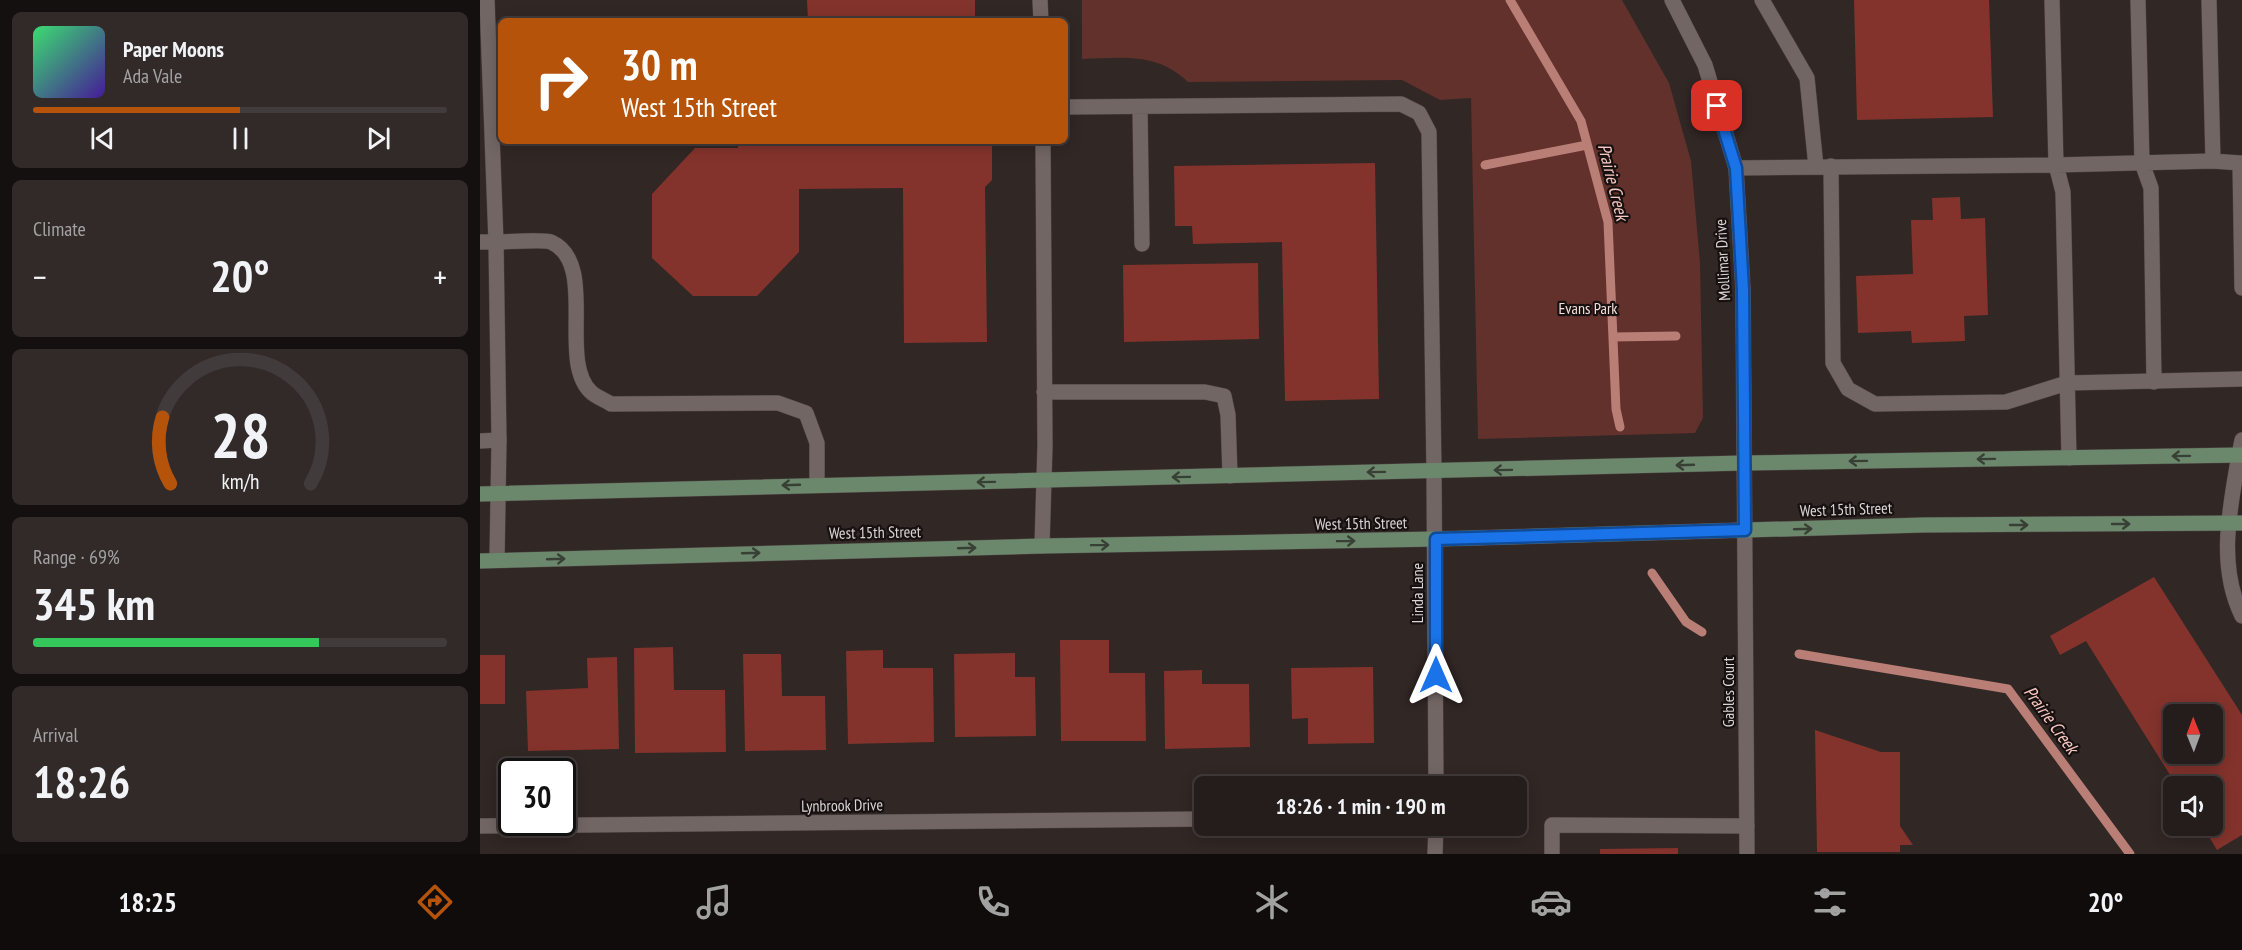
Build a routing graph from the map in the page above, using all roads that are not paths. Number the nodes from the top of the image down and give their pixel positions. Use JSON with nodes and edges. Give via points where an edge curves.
{"nodes":[{"id":1,"x":487,"y":0,"type":"edge"},
{"id":2,"x":1040,"y":0,"type":"edge"},
{"id":3,"x":1672,"y":0,"type":"edge"},
{"id":4,"x":1762,"y":0,"type":"edge"},
{"id":5,"x":2052,"y":0,"type":"edge"},
{"id":6,"x":2138,"y":0,"type":"edge"},
{"id":7,"x":2209,"y":0,"type":"edge"},
{"id":8,"x":1041,"y":18,"type":"edge"},
{"id":9,"x":484,"y":42,"type":"edge"},
{"id":10,"x":1068,"y":107,"type":"edge"},
{"id":11,"x":1140,"y":107,"type":"junction"},
{"id":12,"x":1043,"y":144,"type":"edge"},
{"id":13,"x":2213,"y":161,"type":"junction"},
{"id":14,"x":2142,"y":163,"type":"junction"},
{"id":15,"x":2241,"y":164,"type":"edge"},
{"id":16,"x":2056,"y":165,"type":"junction"},
{"id":17,"x":1823,"y":167,"type":"junction"},
{"id":18,"x":1736,"y":168,"type":"junction"},
{"id":19,"x":480,"y":242,"type":"edge"},
{"id":20,"x":496,"y":242,"type":"junction"},
{"id":21,"x":1142,"y":244,"type":"dead end"},
{"id":22,"x":2242,"y":288,"type":"edge"},
{"id":23,"x":2242,"y":379,"type":"edge"},
{"id":24,"x":2154,"y":382,"type":"junction"},
{"id":25,"x":2067,"y":383,"type":"junction"},
{"id":26,"x":1044,"y":392,"type":"junction"},
{"id":27,"x":499,"y":440,"type":"junction"},
{"id":28,"x":480,"y":441,"type":"edge"},
{"id":29,"x":2241,"y":450,"type":"edge"},
{"id":30,"x":2069,"y":458,"type":"junction"},
{"id":31,"x":1743,"y":463,"type":"junction"},
{"id":32,"x":1434,"y":471,"type":"junction"},
{"id":33,"x":1230,"y":476,"type":"junction"},
{"id":34,"x":1044,"y":481,"type":"junction"},
{"id":35,"x":817,"y":484,"type":"junction"},
{"id":36,"x":480,"y":494,"type":"edge"},
{"id":37,"x":498,"y":494,"type":"junction"},
{"id":38,"x":2235,"y":523,"type":"edge"},
{"id":39,"x":1745,"y":530,"type":"junction"},
{"id":40,"x":1436,"y":539,"type":"junction"},
{"id":41,"x":1042,"y":546,"type":"junction"},
{"id":42,"x":497,"y":560,"type":"junction"},
{"id":43,"x":480,"y":561,"type":"edge"},
{"id":44,"x":2242,"y":616,"type":"edge"},
{"id":45,"x":1436,"y":776,"type":"edge"},
{"id":46,"x":1194,"y":819,"type":"edge"},
{"id":47,"x":480,"y":826,"type":"edge"},
{"id":48,"x":1747,"y":826,"type":"junction"},
{"id":49,"x":1436,"y":836,"type":"edge"},
{"id":50,"x":1436,"y":854,"type":"edge"},
{"id":51,"x":1552,"y":854,"type":"edge"},
{"id":52,"x":1748,"y":854,"type":"edge"}],
"edges":[{"from":1,"to":9,"type":"street"},
{"from":2,"to":8,"type":"street"},
{"from":3,"to":18,"type":"street","name":"Mollimar Drive","via":[[1705,65]]},
{"from":4,"to":17,"type":"street","via":[[1807,78]]},
{"from":5,"to":16,"type":"street"},
{"from":6,"to":14,"type":"street"},
{"from":7,"to":13,"type":"street"},
{"from":9,"to":20,"type":"street"},
{"from":10,"to":11,"type":"street","name":"Linda Lane"},
{"from":11,"to":21,"type":"street"},
{"from":11,"to":32,"type":"street","name":"Linda Lane","via":[[1401,104],[1419,113],[1429,132]]},
{"from":12,"to":26,"type":"street"},
{"from":13,"to":14,"type":"street"},
{"from":13,"to":15,"type":"street"},
{"from":14,"to":16,"type":"street"},
{"from":14,"to":24,"type":"street","via":[[2151,188]]},
{"from":15,"to":22,"type":"street"},
{"from":16,"to":17,"type":"street"},
{"from":16,"to":25,"type":"street","via":[[2063,192]]},
{"from":17,"to":18,"type":"street"},
{"from":17,"to":25,"type":"street","via":[[1833,363],[1848,389],[1875,404],[2006,402]]},
{"from":18,"to":31,"type":"street","name":"Mollimar Drive","via":[[1743,290]]},
{"from":19,"to":20,"type":"street"},
{"from":20,"to":27,"type":"street"},
{"from":20,"to":35,"type":"street","via":[[550,242],[565,253],[574,272],[578,368],[590,391],[611,404],[778,403],[806,413],[817,443]]},
{"from":23,"to":24,"type":"street"},
{"from":24,"to":25,"type":"street"},
{"from":25,"to":30,"type":"street"},
{"from":26,"to":33,"type":"street","via":[[1205,392],[1224,396]]},
{"from":26,"to":34,"type":"street"},
{"from":27,"to":28,"type":"street"},
{"from":27,"to":37,"type":"street"},
{"from":29,"to":30,"type":"main road","one_way":true},
{"from":29,"to":38,"type":"street"},
{"from":30,"to":31,"type":"main road","one_way":true},
{"from":31,"to":32,"type":"main road","one_way":true},
{"from":31,"to":39,"type":"street","name":"Mollimar Drive"},
{"from":32,"to":33,"type":"main road","one_way":true},
{"from":32,"to":40,"type":"street","name":"Linda Lane"},
{"from":33,"to":34,"type":"main road","one_way":true},
{"from":34,"to":35,"type":"main road","one_way":true},
{"from":34,"to":41,"type":"street"},
{"from":35,"to":37,"type":"main road","one_way":true},
{"from":36,"to":37,"type":"main road"},
{"from":37,"to":42,"type":"street"},
{"from":39,"to":38,"type":"main road","name":"West 15th Street","one_way":true},
{"from":38,"to":44,"type":"street","via":[[2228,572]]},
{"from":39,"to":40,"type":"main road","name":"West 15th Street"},
{"from":39,"to":48,"type":"street","name":"Gables Court"},
{"from":41,"to":40,"type":"main road","name":"West 15th Street","one_way":true},
{"from":40,"to":45,"type":"street","name":"Linda Lane"},
{"from":42,"to":41,"type":"main road","name":"West 15th Street","one_way":true},
{"from":42,"to":43,"type":"main road","name":"West 15th Street"},
{"from":46,"to":47,"type":"street","name":"Lynbrook Drive"},
{"from":48,"to":51,"type":"street","via":[[1552,825]]},
{"from":48,"to":52,"type":"street","name":"Gables Court"},
{"from":49,"to":50,"type":"street"}]}
